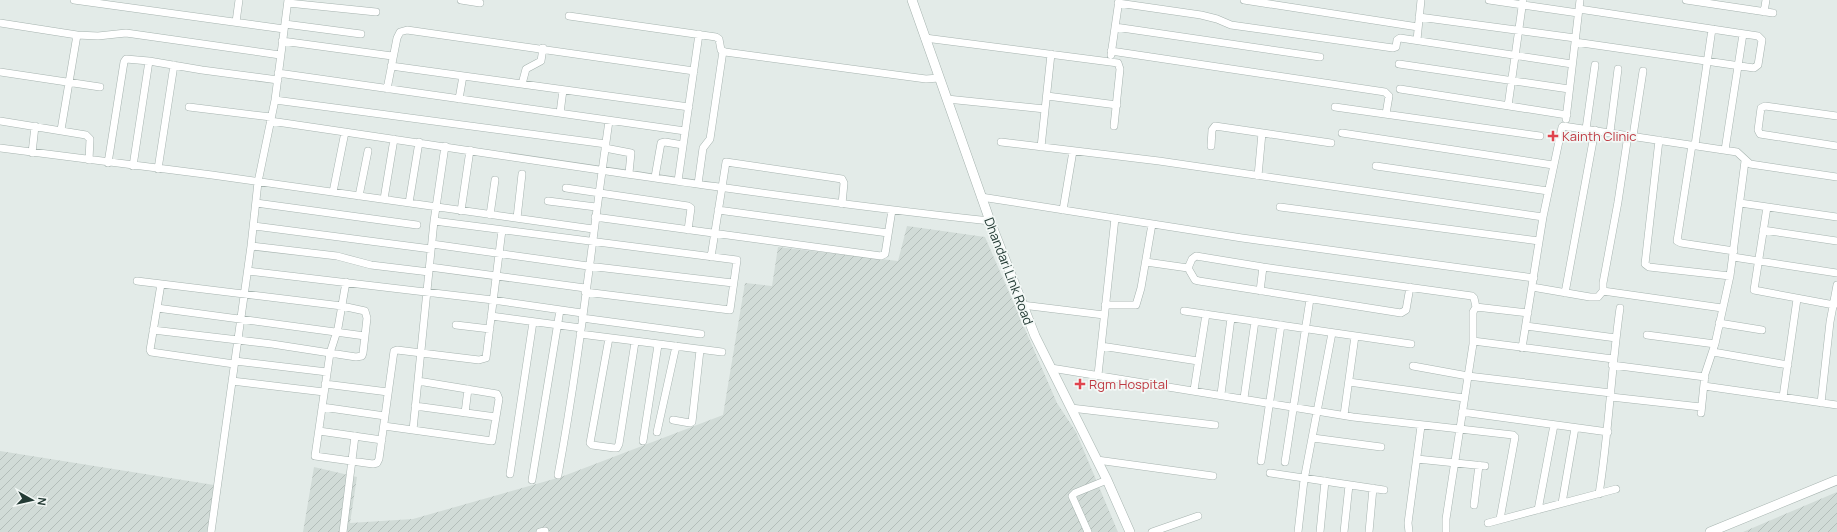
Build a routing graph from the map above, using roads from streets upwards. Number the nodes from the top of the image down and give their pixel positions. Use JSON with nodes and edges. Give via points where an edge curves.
{"nodes":[{"id":1,"x":74,"y":0,"type":"edge"},
{"id":2,"x":239,"y":0,"type":"edge"},
{"id":3,"x":462,"y":0,"type":"edge"},
{"id":4,"x":912,"y":0,"type":"edge"},
{"id":5,"x":1244,"y":0,"type":"edge"},
{"id":6,"x":1421,"y":0,"type":"edge"},
{"id":7,"x":1489,"y":0,"type":"edge"},
{"id":8,"x":1580,"y":0,"type":"edge"},
{"id":9,"x":1686,"y":0,"type":"edge"},
{"id":10,"x":1766,"y":0,"type":"edge"},
{"id":11,"x":86,"y":1,"type":"edge"},
{"id":12,"x":288,"y":1,"type":"edge"},
{"id":13,"x":1119,"y":2,"type":"edge"},
{"id":14,"x":1523,"y":2,"type":"edge"},
{"id":15,"x":480,"y":3,"type":"dead end"},
{"id":16,"x":1578,"y":11,"type":"junction"},
{"id":17,"x":376,"y":12,"type":"dead end"},
{"id":18,"x":1764,"y":12,"type":"junction"},
{"id":19,"x":1773,"y":13,"type":"dead end"},
{"id":20,"x":569,"y":16,"type":"dead end"},
{"id":21,"x":1419,"y":17,"type":"junction"},
{"id":22,"x":236,"y":22,"type":"junction"},
{"id":23,"x":0,"y":23,"type":"edge"},
{"id":24,"x":284,"y":26,"type":"junction"},
{"id":25,"x":1115,"y":27,"type":"junction"},
{"id":26,"x":1418,"y":27,"type":"junction"},
{"id":27,"x":1712,"y":29,"type":"junction"},
{"id":28,"x":1519,"y":30,"type":"junction"},
{"id":29,"x":361,"y":34,"type":"dead end"},
{"id":30,"x":699,"y":34,"type":"junction"},
{"id":31,"x":1743,"y":34,"type":"junction"},
{"id":32,"x":77,"y":35,"type":"junction"},
{"id":33,"x":925,"y":38,"type":"junction"},
{"id":34,"x":1417,"y":40,"type":"junction"},
{"id":35,"x":1575,"y":40,"type":"junction"},
{"id":36,"x":282,"y":41,"type":"junction"},
{"id":37,"x":543,"y":48,"type":"junction"},
{"id":38,"x":1112,"y":51,"type":"junction"},
{"id":39,"x":722,"y":52,"type":"junction"},
{"id":40,"x":1051,"y":54,"type":"junction"},
{"id":41,"x":280,"y":55,"type":"junction"},
{"id":42,"x":1516,"y":55,"type":"junction"},
{"id":43,"x":392,"y":56,"type":"junction"},
{"id":44,"x":1320,"y":57,"type":"dead end"},
{"id":45,"x":149,"y":61,"type":"junction"},
{"id":46,"x":1708,"y":61,"type":"junction"},
{"id":47,"x":1110,"y":62,"type":"junction"},
{"id":48,"x":1399,"y":64,"type":"dead end"},
{"id":49,"x":1572,"y":64,"type":"junction"},
{"id":50,"x":174,"y":65,"type":"junction"},
{"id":51,"x":1595,"y":65,"type":"dead end"},
{"id":52,"x":391,"y":66,"type":"junction"},
{"id":53,"x":1737,"y":66,"type":"junction"},
{"id":54,"x":1618,"y":69,"type":"dead end"},
{"id":55,"x":694,"y":71,"type":"junction"},
{"id":56,"x":1643,"y":71,"type":"dead end"},
{"id":57,"x":0,"y":72,"type":"edge"},
{"id":58,"x":463,"y":76,"type":"junction"},
{"id":59,"x":278,"y":77,"type":"junction"},
{"id":60,"x":939,"y":78,"type":"junction"},
{"id":61,"x":1512,"y":81,"type":"junction"},
{"id":62,"x":70,"y":82,"type":"junction"},
{"id":63,"x":522,"y":84,"type":"junction"},
{"id":64,"x":100,"y":87,"type":"dead end"},
{"id":65,"x":387,"y":89,"type":"junction"},
{"id":66,"x":1400,"y":89,"type":"dead end"},
{"id":67,"x":1569,"y":89,"type":"junction"},
{"id":68,"x":564,"y":90,"type":"junction"},
{"id":69,"x":1046,"y":96,"type":"junction"},
{"id":70,"x":459,"y":99,"type":"junction"},
{"id":71,"x":947,"y":99,"type":"junction"},
{"id":72,"x":275,"y":100,"type":"junction"},
{"id":73,"x":1117,"y":105,"type":"junction"},
{"id":74,"x":1508,"y":106,"type":"junction"},
{"id":75,"x":189,"y":107,"type":"dead end"},
{"id":76,"x":689,"y":107,"type":"junction"},
{"id":77,"x":1335,"y":107,"type":"dead end"},
{"id":78,"x":1045,"y":109,"type":"junction"},
{"id":79,"x":560,"y":113,"type":"junction"},
{"id":80,"x":1386,"y":114,"type":"junction"},
{"id":81,"x":1567,"y":115,"type":"junction"},
{"id":82,"x":1837,"y":116,"type":"edge"},
{"id":83,"x":271,"y":119,"type":"junction"},
{"id":84,"x":0,"y":121,"type":"edge"},
{"id":85,"x":609,"y":121,"type":"junction"},
{"id":86,"x":36,"y":126,"type":"junction"},
{"id":87,"x":1114,"y":126,"type":"dead end"},
{"id":88,"x":1566,"y":126,"type":"junction"},
{"id":89,"x":1586,"y":129,"type":"junction"},
{"id":90,"x":61,"y":130,"type":"junction"},
{"id":91,"x":1595,"y":130,"type":"junction"},
{"id":92,"x":685,"y":131,"type":"junction"},
{"id":93,"x":345,"y":132,"type":"junction"},
{"id":94,"x":1610,"y":132,"type":"junction"},
{"id":95,"x":1262,"y":133,"type":"junction"},
{"id":96,"x":1342,"y":133,"type":"dead end"},
{"id":97,"x":1540,"y":136,"type":"dead end"},
{"id":98,"x":1630,"y":136,"type":"junction"},
{"id":99,"x":394,"y":139,"type":"junction"},
{"id":100,"x":1659,"y":140,"type":"junction"},
{"id":101,"x":419,"y":142,"type":"junction"},
{"id":102,"x":1001,"y":142,"type":"dead end"},
{"id":103,"x":1331,"y":143,"type":"dead end"},
{"id":104,"x":683,"y":145,"type":"junction"},
{"id":105,"x":1693,"y":145,"type":"junction"},
{"id":106,"x":445,"y":146,"type":"junction"},
{"id":107,"x":605,"y":146,"type":"junction"},
{"id":108,"x":1211,"y":146,"type":"dead end"},
{"id":109,"x":1837,"y":146,"type":"edge"},
{"id":110,"x":1041,"y":147,"type":"junction"},
{"id":111,"x":0,"y":148,"type":"edge"},
{"id":112,"x":470,"y":150,"type":"junction"},
{"id":113,"x":1725,"y":150,"type":"junction"},
{"id":114,"x":368,"y":151,"type":"dead end"},
{"id":115,"x":1073,"y":151,"type":"junction"},
{"id":116,"x":32,"y":153,"type":"junction"},
{"id":117,"x":89,"y":160,"type":"junction"},
{"id":118,"x":1745,"y":161,"type":"junction"},
{"id":119,"x":108,"y":163,"type":"junction"},
{"id":120,"x":1553,"y":165,"type":"junction"},
{"id":121,"x":133,"y":166,"type":"junction"},
{"id":122,"x":1376,"y":166,"type":"dead end"},
{"id":123,"x":158,"y":169,"type":"junction"},
{"id":124,"x":602,"y":169,"type":"junction"},
{"id":125,"x":629,"y":173,"type":"junction"},
{"id":126,"x":522,"y":174,"type":"dead end"},
{"id":127,"x":1258,"y":176,"type":"junction"},
{"id":128,"x":655,"y":177,"type":"junction"},
{"id":129,"x":1837,"y":177,"type":"edge"},
{"id":130,"x":495,"y":180,"type":"dead end"},
{"id":131,"x":678,"y":180,"type":"junction"},
{"id":132,"x":258,"y":182,"type":"junction"},
{"id":133,"x":698,"y":184,"type":"junction"},
{"id":134,"x":722,"y":187,"type":"junction"},
{"id":135,"x":566,"y":188,"type":"dead end"},
{"id":136,"x":1548,"y":191,"type":"junction"},
{"id":137,"x":334,"y":192,"type":"junction"},
{"id":138,"x":599,"y":192,"type":"junction"},
{"id":139,"x":360,"y":196,"type":"junction"},
{"id":140,"x":981,"y":197,"type":"junction"},
{"id":141,"x":384,"y":199,"type":"junction"},
{"id":142,"x":548,"y":201,"type":"dead end"},
{"id":143,"x":256,"y":203,"type":"junction"},
{"id":144,"x":409,"y":203,"type":"junction"},
{"id":145,"x":1740,"y":203,"type":"junction"},
{"id":146,"x":842,"y":204,"type":"junction"},
{"id":147,"x":436,"y":207,"type":"junction"},
{"id":148,"x":596,"y":207,"type":"junction"},
{"id":149,"x":1280,"y":207,"type":"dead end"},
{"id":150,"x":1767,"y":207,"type":"junction"},
{"id":151,"x":461,"y":210,"type":"junction"},
{"id":152,"x":718,"y":210,"type":"junction"},
{"id":153,"x":892,"y":210,"type":"junction"},
{"id":154,"x":1063,"y":210,"type":"junction"},
{"id":155,"x":490,"y":214,"type":"junction"},
{"id":156,"x":595,"y":217,"type":"junction"},
{"id":157,"x":1543,"y":217,"type":"junction"},
{"id":158,"x":1837,"y":217,"type":"edge"},
{"id":159,"x":517,"y":218,"type":"junction"},
{"id":160,"x":1115,"y":218,"type":"junction"},
{"id":161,"x":434,"y":221,"type":"junction"},
{"id":162,"x":990,"y":221,"type":"junction"},
{"id":163,"x":1152,"y":224,"type":"junction"},
{"id":164,"x":417,"y":225,"type":"dead end"},
{"id":165,"x":254,"y":226,"type":"junction"},
{"id":166,"x":593,"y":229,"type":"junction"},
{"id":167,"x":502,"y":230,"type":"junction"},
{"id":168,"x":688,"y":230,"type":"junction"},
{"id":169,"x":1763,"y":230,"type":"junction"},
{"id":170,"x":888,"y":233,"type":"junction"},
{"id":171,"x":714,"y":234,"type":"junction"},
{"id":172,"x":1539,"y":241,"type":"junction"},
{"id":173,"x":592,"y":242,"type":"junction"},
{"id":174,"x":1837,"y":242,"type":"edge"},
{"id":175,"x":251,"y":246,"type":"junction"},
{"id":176,"x":432,"y":246,"type":"junction"},
{"id":177,"x":499,"y":252,"type":"junction"},
{"id":178,"x":1733,"y":254,"type":"junction"},
{"id":179,"x":711,"y":257,"type":"junction"},
{"id":180,"x":1758,"y":261,"type":"junction"},
{"id":181,"x":1146,"y":262,"type":"junction"},
{"id":182,"x":588,"y":266,"type":"junction"},
{"id":183,"x":1188,"y":268,"type":"junction"},
{"id":184,"x":1263,"y":268,"type":"junction"},
{"id":185,"x":429,"y":269,"type":"junction"},
{"id":186,"x":248,"y":271,"type":"junction"},
{"id":187,"x":1837,"y":273,"type":"edge"},
{"id":188,"x":496,"y":276,"type":"junction"},
{"id":189,"x":1730,"y":276,"type":"junction"},
{"id":190,"x":1534,"y":278,"type":"junction"},
{"id":191,"x":137,"y":281,"type":"dead end"},
{"id":192,"x":346,"y":282,"type":"junction"},
{"id":193,"x":733,"y":283,"type":"junction"},
{"id":194,"x":161,"y":284,"type":"junction"},
{"id":195,"x":1837,"y":285,"type":"edge"},
{"id":196,"x":1532,"y":287,"type":"junction"},
{"id":197,"x":1410,"y":288,"type":"junction"},
{"id":198,"x":585,"y":290,"type":"junction"},
{"id":199,"x":1260,"y":291,"type":"junction"},
{"id":200,"x":1603,"y":291,"type":"junction"},
{"id":201,"x":427,"y":292,"type":"junction"},
{"id":202,"x":1564,"y":293,"type":"junction"},
{"id":203,"x":244,"y":295,"type":"junction"},
{"id":204,"x":1310,"y":299,"type":"junction"},
{"id":205,"x":1797,"y":299,"type":"junction"},
{"id":206,"x":493,"y":300,"type":"junction"},
{"id":207,"x":1022,"y":305,"type":"junction"},
{"id":208,"x":1105,"y":305,"type":"junction"},
{"id":209,"x":1834,"y":305,"type":"junction"},
{"id":210,"x":342,"y":306,"type":"junction"},
{"id":211,"x":1476,"y":307,"type":"junction"},
{"id":212,"x":157,"y":308,"type":"junction"},
{"id":213,"x":1620,"y":308,"type":"dead end"},
{"id":214,"x":1722,"y":308,"type":"junction"},
{"id":215,"x":560,"y":310,"type":"junction"},
{"id":216,"x":1184,"y":311,"type":"dead end"},
{"id":217,"x":1528,"y":313,"type":"junction"},
{"id":218,"x":1206,"y":314,"type":"junction"},
{"id":219,"x":1104,"y":315,"type":"junction"},
{"id":220,"x":491,"y":316,"type":"junction"},
{"id":221,"x":582,"y":316,"type":"junction"},
{"id":222,"x":1231,"y":318,"type":"junction"},
{"id":223,"x":241,"y":319,"type":"junction"},
{"id":224,"x":534,"y":322,"type":"junction"},
{"id":225,"x":1255,"y":322,"type":"junction"},
{"id":226,"x":1719,"y":323,"type":"junction"},
{"id":227,"x":456,"y":325,"type":"dead end"},
{"id":228,"x":558,"y":325,"type":"junction"},
{"id":229,"x":1281,"y":325,"type":"junction"},
{"id":230,"x":1526,"y":326,"type":"junction"},
{"id":231,"x":490,"y":329,"type":"junction"},
{"id":232,"x":1306,"y":329,"type":"junction"},
{"id":233,"x":153,"y":330,"type":"junction"},
{"id":234,"x":1762,"y":330,"type":"dead end"},
{"id":235,"x":581,"y":331,"type":"junction"},
{"id":236,"x":337,"y":332,"type":"junction"},
{"id":237,"x":1332,"y":333,"type":"junction"},
{"id":238,"x":701,"y":334,"type":"dead end"},
{"id":239,"x":1646,"y":335,"type":"dead end"},
{"id":240,"x":365,"y":336,"type":"junction"},
{"id":241,"x":1355,"y":336,"type":"junction"},
{"id":242,"x":609,"y":338,"type":"junction"},
{"id":243,"x":1616,"y":338,"type":"junction"},
{"id":244,"x":237,"y":340,"type":"junction"},
{"id":245,"x":1473,"y":341,"type":"junction"},
{"id":246,"x":635,"y":342,"type":"junction"},
{"id":247,"x":1411,"y":344,"type":"dead end"},
{"id":248,"x":1715,"y":344,"type":"junction"},
{"id":249,"x":658,"y":345,"type":"junction"},
{"id":250,"x":676,"y":346,"type":"junction"},
{"id":251,"x":1101,"y":346,"type":"junction"},
{"id":252,"x":1522,"y":348,"type":"junction"},
{"id":253,"x":700,"y":350,"type":"junction"},
{"id":254,"x":421,"y":352,"type":"junction"},
{"id":255,"x":722,"y":352,"type":"dead end"},
{"id":256,"x":1713,"y":352,"type":"junction"},
{"id":257,"x":330,"y":353,"type":"junction"},
{"id":258,"x":1198,"y":360,"type":"junction"},
{"id":259,"x":235,"y":362,"type":"junction"},
{"id":260,"x":1613,"y":362,"type":"junction"},
{"id":261,"x":1788,"y":365,"type":"junction"},
{"id":262,"x":1413,"y":366,"type":"dead end"},
{"id":263,"x":1051,"y":368,"type":"junction"},
{"id":264,"x":327,"y":372,"type":"junction"},
{"id":265,"x":1098,"y":375,"type":"junction"},
{"id":266,"x":1468,"y":376,"type":"junction"},
{"id":267,"x":1705,"y":377,"type":"junction"},
{"id":268,"x":232,"y":381,"type":"junction"},
{"id":269,"x":418,"y":381,"type":"junction"},
{"id":270,"x":1349,"y":382,"type":"junction"},
{"id":271,"x":325,"y":384,"type":"junction"},
{"id":272,"x":1704,"y":386,"type":"junction"},
{"id":273,"x":468,"y":389,"type":"junction"},
{"id":274,"x":1194,"y":390,"type":"junction"},
{"id":275,"x":324,"y":392,"type":"junction"},
{"id":276,"x":388,"y":392,"type":"junction"},
{"id":277,"x":1221,"y":394,"type":"junction"},
{"id":278,"x":1611,"y":395,"type":"junction"},
{"id":279,"x":1783,"y":397,"type":"junction"},
{"id":280,"x":1244,"y":398,"type":"junction"},
{"id":281,"x":1464,"y":398,"type":"junction"},
{"id":282,"x":1270,"y":403,"type":"junction"},
{"id":283,"x":1821,"y":403,"type":"junction"},
{"id":284,"x":1837,"y":405,"type":"edge"},
{"id":285,"x":415,"y":406,"type":"junction"},
{"id":286,"x":1293,"y":407,"type":"junction"},
{"id":287,"x":322,"y":408,"type":"junction"},
{"id":288,"x":1071,"y":408,"type":"junction"},
{"id":289,"x":1318,"y":411,"type":"junction"},
{"id":290,"x":1462,"y":412,"type":"junction"},
{"id":291,"x":465,"y":413,"type":"junction"},
{"id":292,"x":1344,"y":415,"type":"junction"},
{"id":293,"x":385,"y":416,"type":"junction"},
{"id":294,"x":496,"y":417,"type":"junction"},
{"id":295,"x":673,"y":420,"type":"dead end"},
{"id":296,"x":1215,"y":425,"type":"dead end"},
{"id":297,"x":1554,"y":425,"type":"junction"},
{"id":298,"x":384,"y":426,"type":"junction"},
{"id":299,"x":1421,"y":426,"type":"junction"},
{"id":300,"x":1575,"y":428,"type":"junction"},
{"id":301,"x":1460,"y":429,"type":"junction"},
{"id":302,"x":413,"y":430,"type":"junction"},
{"id":303,"x":319,"y":432,"type":"junction"},
{"id":304,"x":657,"y":432,"type":"dead end"},
{"id":305,"x":1608,"y":432,"type":"junction"},
{"id":306,"x":355,"y":436,"type":"junction"},
{"id":307,"x":1313,"y":438,"type":"junction"},
{"id":308,"x":382,"y":440,"type":"junction"},
{"id":309,"x":642,"y":442,"type":"dead end"},
{"id":310,"x":1381,"y":447,"type":"dead end"},
{"id":311,"x":1417,"y":459,"type":"junction"},
{"id":312,"x":1097,"y":460,"type":"junction"},
{"id":313,"x":352,"y":461,"type":"junction"},
{"id":314,"x":1261,"y":461,"type":"dead end"},
{"id":315,"x":1285,"y":462,"type":"dead end"},
{"id":316,"x":1454,"y":463,"type":"junction"},
{"id":317,"x":1270,"y":473,"type":"dead end"},
{"id":318,"x":510,"y":474,"type":"dead end"},
{"id":319,"x":558,"y":475,"type":"dead end"},
{"id":320,"x":1212,"y":476,"type":"dead end"},
{"id":321,"x":1305,"y":478,"type":"junction"},
{"id":322,"x":532,"y":480,"type":"dead end"},
{"id":323,"x":1107,"y":480,"type":"junction"},
{"id":324,"x":1837,"y":480,"type":"edge"},
{"id":325,"x":1325,"y":481,"type":"junction"},
{"id":326,"x":1349,"y":485,"type":"junction"},
{"id":327,"x":1373,"y":488,"type":"junction"},
{"id":328,"x":1616,"y":489,"type":"dead end"},
{"id":329,"x":1384,"y":490,"type":"dead end"},
{"id":330,"x":1599,"y":494,"type":"junction"},
{"id":331,"x":1562,"y":503,"type":"junction"},
{"id":332,"x":1474,"y":505,"type":"dead end"},
{"id":333,"x":1538,"y":510,"type":"junction"},
{"id":334,"x":1198,"y":516,"type":"dead end"},
{"id":335,"x":1500,"y":520,"type":"junction"},
{"id":336,"x":1488,"y":523,"type":"dead end"},
{"id":337,"x":211,"y":532,"type":"edge"},
{"id":338,"x":343,"y":532,"type":"edge"},
{"id":339,"x":1088,"y":532,"type":"edge"},
{"id":340,"x":1130,"y":532,"type":"edge"},
{"id":341,"x":1152,"y":532,"type":"edge"},
{"id":342,"x":1298,"y":532,"type":"edge"},
{"id":343,"x":1320,"y":532,"type":"edge"},
{"id":344,"x":1344,"y":532,"type":"edge"},
{"id":345,"x":1369,"y":532,"type":"edge"},
{"id":346,"x":1409,"y":532,"type":"edge"},
{"id":347,"x":1446,"y":532,"type":"edge"},
{"id":348,"x":1710,"y":532,"type":"edge"}],
"edges":[{"from":1,"to":11,"type":"street"},
{"from":2,"to":22,"type":"street"},
{"from":3,"to":15,"type":"street"},
{"from":4,"to":33,"type":"street","name":"Dhandari Link Road"},
{"from":5,"to":26,"type":"street"},
{"from":6,"to":21,"type":"street"},
{"from":7,"to":14,"type":"street"},
{"from":8,"to":16,"type":"street"},
{"from":9,"to":18,"type":"street"},
{"from":10,"to":18,"type":"street"},
{"from":11,"to":22,"type":"street"},
{"from":12,"to":17,"type":"street"},
{"from":12,"to":24,"type":"street"},
{"from":13,"to":25,"type":"street"},
{"from":13,"to":34,"type":"street","via":[[1201,15],[1231,25],[1392,48],[1396,47],[1398,38]]},
{"from":14,"to":16,"type":"street"},
{"from":14,"to":28,"type":"street"},
{"from":16,"to":27,"type":"street"},
{"from":16,"to":35,"type":"street"},
{"from":18,"to":19,"type":"street"},
{"from":20,"to":30,"type":"street"},
{"from":21,"to":26,"type":"street"},
{"from":21,"to":28,"type":"street"},
{"from":22,"to":24,"type":"street"},
{"from":23,"to":32,"type":"street"},
{"from":24,"to":29,"type":"street"},
{"from":24,"to":36,"type":"street"},
{"from":25,"to":38,"type":"street"},
{"from":25,"to":44,"type":"street"},
{"from":26,"to":34,"type":"street"},
{"from":27,"to":31,"type":"street"},
{"from":27,"to":46,"type":"street"},
{"from":28,"to":35,"type":"street"},
{"from":28,"to":42,"type":"street"},
{"from":30,"to":39,"type":"street","via":[[718,38]]},
{"from":30,"to":55,"type":"street"},
{"from":31,"to":53,"type":"street"},
{"from":31,"to":53,"type":"street","via":[[1758,36],[1762,40],[1762,45],[1756,67]]},
{"from":32,"to":41,"type":"street","via":[[126,33]]},
{"from":32,"to":62,"type":"street"},
{"from":33,"to":40,"type":"street"},
{"from":33,"to":60,"type":"street","name":"Dhandari Link Road"},
{"from":34,"to":42,"type":"street"},
{"from":35,"to":46,"type":"street"},
{"from":35,"to":49,"type":"street"},
{"from":36,"to":41,"type":"street"},
{"from":36,"to":43,"type":"street"},
{"from":37,"to":43,"type":"street","via":[[407,30],[400,32]]},
{"from":37,"to":55,"type":"street"},
{"from":37,"to":63,"type":"street","via":[[541,61],[526,69]]},
{"from":38,"to":47,"type":"street"},
{"from":38,"to":80,"type":"street","via":[[1385,92],[1389,96]]},
{"from":39,"to":60,"type":"street","via":[[926,79]]},
{"from":39,"to":133,"type":"street","via":[[710,139],[703,148]]},
{"from":40,"to":47,"type":"street"},
{"from":40,"to":69,"type":"street"},
{"from":41,"to":59,"type":"street"},
{"from":42,"to":49,"type":"street"},
{"from":42,"to":61,"type":"street"},
{"from":43,"to":52,"type":"street"},
{"from":45,"to":50,"type":"street"},
{"from":45,"to":119,"type":"street","via":[[130,58],[124,62]]},
{"from":45,"to":121,"type":"street"},
{"from":46,"to":53,"type":"street"},
{"from":46,"to":105,"type":"street"},
{"from":47,"to":73,"type":"street","via":[[1120,65]]},
{"from":48,"to":61,"type":"street"},
{"from":49,"to":67,"type":"street"},
{"from":50,"to":59,"type":"street"},
{"from":50,"to":123,"type":"street"},
{"from":51,"to":89,"type":"street"},
{"from":52,"to":58,"type":"street"},
{"from":52,"to":65,"type":"street"},
{"from":53,"to":113,"type":"street"},
{"from":54,"to":94,"type":"street"},
{"from":55,"to":76,"type":"street"},
{"from":56,"to":98,"type":"street"},
{"from":57,"to":62,"type":"street"},
{"from":58,"to":63,"type":"street"},
{"from":58,"to":70,"type":"street"},
{"from":59,"to":65,"type":"street"},
{"from":59,"to":72,"type":"street"},
{"from":60,"to":71,"type":"street","name":"Dhandari Link Road"},
{"from":61,"to":67,"type":"street"},
{"from":61,"to":74,"type":"street"},
{"from":62,"to":64,"type":"street"},
{"from":62,"to":90,"type":"street"},
{"from":63,"to":68,"type":"street"},
{"from":65,"to":70,"type":"street"},
{"from":66,"to":74,"type":"street"},
{"from":67,"to":81,"type":"street"},
{"from":68,"to":76,"type":"street"},
{"from":68,"to":79,"type":"street"},
{"from":69,"to":73,"type":"street"},
{"from":69,"to":78,"type":"street"},
{"from":70,"to":79,"type":"street"},
{"from":71,"to":78,"type":"street"},
{"from":71,"to":140,"type":"street","name":"Dhandari Link Road"},
{"from":72,"to":83,"type":"street"},
{"from":72,"to":107,"type":"street"},
{"from":73,"to":87,"type":"street"},
{"from":74,"to":81,"type":"street"},
{"from":75,"to":83,"type":"street"},
{"from":76,"to":92,"type":"street"},
{"from":77,"to":80,"type":"street"},
{"from":78,"to":110,"type":"street"},
{"from":79,"to":85,"type":"street"},
{"from":80,"to":97,"type":"street"},
{"from":81,"to":88,"type":"street"},
{"from":82,"to":109,"type":"street","via":[[1765,106],[1761,108],[1758,130],[1760,134]]},
{"from":83,"to":93,"type":"street"},
{"from":83,"to":132,"type":"street"},
{"from":84,"to":86,"type":"street"},
{"from":85,"to":92,"type":"street"},
{"from":85,"to":107,"type":"street"},
{"from":86,"to":90,"type":"street"},
{"from":86,"to":116,"type":"street"},
{"from":88,"to":89,"type":"street"},
{"from":88,"to":120,"type":"street","via":[[1562,127]]},
{"from":89,"to":91,"type":"street"},
{"from":90,"to":117,"type":"street","via":[[89,136]]},
{"from":91,"to":94,"type":"street"},
{"from":91,"to":202,"type":"street"},
{"from":92,"to":104,"type":"street"},
{"from":93,"to":99,"type":"street"},
{"from":93,"to":137,"type":"street"},
{"from":94,"to":98,"type":"street"},
{"from":95,"to":103,"type":"street"},
{"from":95,"to":108,"type":"street","via":[[1215,126],[1212,130]]},
{"from":95,"to":127,"type":"street"},
{"from":96,"to":120,"type":"street"},
{"from":98,"to":100,"type":"street"},
{"from":98,"to":200,"type":"street"},
{"from":99,"to":101,"type":"street"},
{"from":99,"to":141,"type":"street"},
{"from":100,"to":105,"type":"street"},
{"from":100,"to":189,"type":"street","via":[[1645,264],[1649,267]]},
{"from":101,"to":106,"type":"street"},
{"from":101,"to":144,"type":"street"},
{"from":102,"to":110,"type":"street"},
{"from":104,"to":128,"type":"street","via":[[661,143]]},
{"from":104,"to":131,"type":"street"},
{"from":105,"to":113,"type":"street"},
{"from":105,"to":178,"type":"street","via":[[1677,241]]},
{"from":106,"to":112,"type":"street"},
{"from":106,"to":147,"type":"street"},
{"from":107,"to":124,"type":"street"},
{"from":107,"to":125,"type":"street","via":[[631,153]]},
{"from":110,"to":115,"type":"street"},
{"from":111,"to":116,"type":"street"},
{"from":112,"to":124,"type":"street"},
{"from":112,"to":151,"type":"street"},
{"from":113,"to":118,"type":"street","via":[[1737,152]]},
{"from":114,"to":139,"type":"street"},
{"from":115,"to":127,"type":"street"},
{"from":115,"to":154,"type":"street"},
{"from":116,"to":117,"type":"street"},
{"from":117,"to":119,"type":"street"},
{"from":118,"to":129,"type":"street","via":[[1750,164]]},
{"from":118,"to":145,"type":"street"},
{"from":119,"to":121,"type":"street"},
{"from":120,"to":136,"type":"street"},
{"from":121,"to":123,"type":"street"},
{"from":122,"to":136,"type":"street"},
{"from":123,"to":132,"type":"street"},
{"from":124,"to":125,"type":"street"},
{"from":124,"to":138,"type":"street"},
{"from":125,"to":128,"type":"street"},
{"from":126,"to":159,"type":"street"},
{"from":127,"to":157,"type":"street"},
{"from":128,"to":131,"type":"street"},
{"from":130,"to":155,"type":"street"},
{"from":131,"to":133,"type":"street"},
{"from":132,"to":137,"type":"street"},
{"from":132,"to":143,"type":"street"},
{"from":133,"to":134,"type":"street"},
{"from":134,"to":146,"type":"street"},
{"from":134,"to":146,"type":"street","via":[[726,162],[842,179]]},
{"from":134,"to":152,"type":"street"},
{"from":135,"to":138,"type":"street"},
{"from":136,"to":157,"type":"street"},
{"from":137,"to":139,"type":"street"},
{"from":138,"to":148,"type":"street"},
{"from":138,"to":168,"type":"street","via":[[688,206],[691,208]]},
{"from":139,"to":141,"type":"street"},
{"from":140,"to":154,"type":"street"},
{"from":140,"to":162,"type":"street","name":"Dhandari Link Road"},
{"from":141,"to":144,"type":"street"},
{"from":142,"to":148,"type":"street"},
{"from":143,"to":164,"type":"street"},
{"from":143,"to":165,"type":"street"},
{"from":144,"to":147,"type":"street"},
{"from":145,"to":150,"type":"street"},
{"from":145,"to":178,"type":"street"},
{"from":146,"to":153,"type":"street"},
{"from":147,"to":151,"type":"street"},
{"from":147,"to":161,"type":"street"},
{"from":148,"to":156,"type":"street"},
{"from":149,"to":172,"type":"street"},
{"from":150,"to":158,"type":"street"},
{"from":150,"to":169,"type":"street"},
{"from":151,"to":155,"type":"street"},
{"from":152,"to":170,"type":"street"},
{"from":152,"to":171,"type":"street"},
{"from":153,"to":162,"type":"street"},
{"from":153,"to":170,"type":"street"},
{"from":154,"to":160,"type":"street"},
{"from":155,"to":159,"type":"street"},
{"from":156,"to":166,"type":"street"},
{"from":156,"to":168,"type":"street"},
{"from":157,"to":172,"type":"street"},
{"from":159,"to":166,"type":"street"},
{"from":160,"to":163,"type":"street"},
{"from":160,"to":208,"type":"street"},
{"from":161,"to":167,"type":"street"},
{"from":161,"to":176,"type":"street"},
{"from":162,"to":207,"type":"street","name":"Dhandari Link Road"},
{"from":163,"to":181,"type":"street"},
{"from":163,"to":190,"type":"street"},
{"from":165,"to":175,"type":"street"},
{"from":165,"to":176,"type":"street"},
{"from":166,"to":173,"type":"street"},
{"from":167,"to":173,"type":"street"},
{"from":167,"to":177,"type":"street"},
{"from":168,"to":171,"type":"street"},
{"from":169,"to":174,"type":"street"},
{"from":169,"to":180,"type":"street"},
{"from":170,"to":171,"type":"street","via":[[885,254],[881,256]]},
{"from":171,"to":179,"type":"street"},
{"from":172,"to":190,"type":"street"},
{"from":173,"to":179,"type":"street"},
{"from":173,"to":182,"type":"street"},
{"from":175,"to":185,"type":"street","via":[[337,256],[371,265]]},
{"from":175,"to":186,"type":"street"},
{"from":176,"to":177,"type":"street"},
{"from":176,"to":185,"type":"street"},
{"from":177,"to":182,"type":"street"},
{"from":177,"to":188,"type":"street"},
{"from":178,"to":180,"type":"street"},
{"from":178,"to":189,"type":"street"},
{"from":179,"to":193,"type":"street","via":[[737,260]]},
{"from":180,"to":187,"type":"street"},
{"from":180,"to":205,"type":"street","via":[[1755,291]]},
{"from":181,"to":183,"type":"street"},
{"from":181,"to":208,"type":"street","via":[[1136,304]]},
{"from":182,"to":193,"type":"street"},
{"from":182,"to":198,"type":"street"},
{"from":183,"to":184,"type":"street","via":[[1196,256]]},
{"from":183,"to":199,"type":"street","via":[[1195,280]]},
{"from":184,"to":197,"type":"street"},
{"from":184,"to":199,"type":"street"},
{"from":185,"to":188,"type":"street"},
{"from":185,"to":201,"type":"street"},
{"from":186,"to":192,"type":"street"},
{"from":186,"to":203,"type":"street"},
{"from":188,"to":198,"type":"street"},
{"from":188,"to":206,"type":"street"},
{"from":189,"to":214,"type":"street"},
{"from":190,"to":196,"type":"street"},
{"from":191,"to":194,"type":"street"},
{"from":192,"to":201,"type":"street"},
{"from":192,"to":210,"type":"street"},
{"from":193,"to":198,"type":"street","via":[[730,310]]},
{"from":194,"to":203,"type":"street"},
{"from":194,"to":212,"type":"street"},
{"from":195,"to":209,"type":"street"},
{"from":196,"to":202,"type":"street"},
{"from":196,"to":217,"type":"street"},
{"from":197,"to":204,"type":"street","via":[[1406,310],[1401,313]]},
{"from":197,"to":211,"type":"street","via":[[1472,296]]},
{"from":198,"to":221,"type":"street"},
{"from":199,"to":204,"type":"street"},
{"from":200,"to":202,"type":"street","via":[[1596,298]]},
{"from":200,"to":214,"type":"street"},
{"from":201,"to":206,"type":"street"},
{"from":201,"to":254,"type":"street"},
{"from":203,"to":210,"type":"street"},
{"from":203,"to":223,"type":"street"},
{"from":204,"to":232,"type":"street"},
{"from":205,"to":209,"type":"street"},
{"from":205,"to":261,"type":"street"},
{"from":206,"to":215,"type":"street"},
{"from":206,"to":220,"type":"street"},
{"from":207,"to":219,"type":"street"},
{"from":207,"to":263,"type":"street","name":"Dhandari Link Road"},
{"from":208,"to":219,"type":"street"},
{"from":209,"to":283,"type":"street"},
{"from":210,"to":236,"type":"street"},
{"from":210,"to":240,"type":"street","via":[[365,311]]},
{"from":211,"to":217,"type":"street"},
{"from":211,"to":245,"type":"street","via":[[1473,312]]},
{"from":212,"to":223,"type":"street"},
{"from":212,"to":233,"type":"street"},
{"from":213,"to":243,"type":"street"},
{"from":214,"to":226,"type":"street"},
{"from":215,"to":221,"type":"street"},
{"from":215,"to":228,"type":"street"},
{"from":216,"to":218,"type":"street"},
{"from":217,"to":230,"type":"street"},
{"from":218,"to":222,"type":"street"},
{"from":218,"to":258,"type":"street"},
{"from":219,"to":251,"type":"street"},
{"from":220,"to":224,"type":"street"},
{"from":220,"to":231,"type":"street"},
{"from":221,"to":235,"type":"street"},
{"from":221,"to":238,"type":"street"},
{"from":222,"to":225,"type":"street"},
{"from":222,"to":277,"type":"street"},
{"from":223,"to":236,"type":"street"},
{"from":223,"to":244,"type":"street"},
{"from":224,"to":228,"type":"street"},
{"from":224,"to":318,"type":"street"},
{"from":225,"to":229,"type":"street"},
{"from":225,"to":280,"type":"street"},
{"from":226,"to":234,"type":"street"},
{"from":226,"to":248,"type":"street"},
{"from":227,"to":231,"type":"street"},
{"from":228,"to":235,"type":"street"},
{"from":228,"to":322,"type":"street"},
{"from":229,"to":232,"type":"street"},
{"from":229,"to":282,"type":"street"},
{"from":230,"to":243,"type":"street"},
{"from":230,"to":252,"type":"street"},
{"from":231,"to":254,"type":"street","via":[[487,354],[483,359]]},
{"from":232,"to":237,"type":"street"},
{"from":232,"to":286,"type":"street"},
{"from":233,"to":244,"type":"street"},
{"from":233,"to":259,"type":"street","via":[[150,350],[154,354]]},
{"from":235,"to":242,"type":"street"},
{"from":235,"to":319,"type":"street"},
{"from":236,"to":240,"type":"street"},
{"from":236,"to":257,"type":"street"},
{"from":237,"to":241,"type":"street"},
{"from":237,"to":289,"type":"street"},
{"from":239,"to":248,"type":"street"},
{"from":240,"to":257,"type":"street","via":[[362,356]]},
{"from":241,"to":247,"type":"street"},
{"from":241,"to":270,"type":"street"},
{"from":242,"to":246,"type":"street"},
{"from":242,"to":246,"type":"street","via":[[590,443],[592,445],[617,448],[619,444]]},
{"from":243,"to":260,"type":"street"},
{"from":244,"to":257,"type":"street"},
{"from":244,"to":259,"type":"street"},
{"from":245,"to":252,"type":"street"},
{"from":245,"to":266,"type":"street"},
{"from":246,"to":249,"type":"street"},
{"from":248,"to":256,"type":"street"},
{"from":249,"to":250,"type":"street"},
{"from":249,"to":309,"type":"street"},
{"from":250,"to":253,"type":"street"},
{"from":250,"to":304,"type":"street"},
{"from":251,"to":258,"type":"street"},
{"from":251,"to":265,"type":"street"},
{"from":252,"to":260,"type":"street"},
{"from":253,"to":255,"type":"street"},
{"from":253,"to":295,"type":"street","via":[[692,422]]},
{"from":254,"to":269,"type":"street"},
{"from":254,"to":276,"type":"street","via":[[394,351]]},
{"from":256,"to":261,"type":"street"},
{"from":256,"to":267,"type":"street"},
{"from":257,"to":264,"type":"street"},
{"from":258,"to":274,"type":"street"},
{"from":259,"to":264,"type":"street"},
{"from":259,"to":268,"type":"street"},
{"from":260,"to":267,"type":"street"},
{"from":260,"to":278,"type":"street"},
{"from":261,"to":279,"type":"street"},
{"from":262,"to":266,"type":"street"},
{"from":263,"to":265,"type":"street"},
{"from":263,"to":288,"type":"street","name":"Dhandari Link Road"},
{"from":264,"to":271,"type":"street"},
{"from":265,"to":274,"type":"street"},
{"from":266,"to":278,"type":"street"},
{"from":266,"to":281,"type":"street"},
{"from":267,"to":272,"type":"street"},
{"from":268,"to":275,"type":"street"},
{"from":268,"to":337,"type":"street"},
{"from":269,"to":273,"type":"street"},
{"from":269,"to":285,"type":"street"},
{"from":270,"to":281,"type":"street"},
{"from":270,"to":292,"type":"street"},
{"from":271,"to":275,"type":"street"},
{"from":271,"to":276,"type":"street"},
{"from":272,"to":278,"type":"street","via":[[1701,410]]},
{"from":272,"to":279,"type":"street"},
{"from":273,"to":291,"type":"street"},
{"from":273,"to":294,"type":"street","via":[[497,394],[499,399]]},
{"from":274,"to":277,"type":"street"},
{"from":275,"to":287,"type":"street"},
{"from":276,"to":293,"type":"street"},
{"from":277,"to":280,"type":"street"},
{"from":278,"to":305,"type":"street"},
{"from":279,"to":283,"type":"street"},
{"from":280,"to":282,"type":"street"},
{"from":281,"to":290,"type":"street"},
{"from":282,"to":286,"type":"street"},
{"from":282,"to":314,"type":"street"},
{"from":283,"to":284,"type":"street"},
{"from":285,"to":291,"type":"street"},
{"from":285,"to":302,"type":"street"},
{"from":286,"to":289,"type":"street"},
{"from":286,"to":315,"type":"street"},
{"from":287,"to":293,"type":"street"},
{"from":287,"to":303,"type":"street"},
{"from":288,"to":296,"type":"street"},
{"from":288,"to":312,"type":"street","name":"Dhandari Link Road"},
{"from":289,"to":292,"type":"street"},
{"from":289,"to":307,"type":"street"},
{"from":290,"to":297,"type":"street"},
{"from":290,"to":301,"type":"street"},
{"from":291,"to":294,"type":"street"},
{"from":292,"to":299,"type":"street"},
{"from":293,"to":298,"type":"street"},
{"from":294,"to":302,"type":"street","via":[[491,442]]},
{"from":297,"to":300,"type":"street"},
{"from":297,"to":333,"type":"street"},
{"from":298,"to":302,"type":"street"},
{"from":298,"to":308,"type":"street"},
{"from":299,"to":301,"type":"street"},
{"from":299,"to":311,"type":"street"},
{"from":300,"to":305,"type":"street"},
{"from":300,"to":331,"type":"street"},
{"from":301,"to":316,"type":"street"},
{"from":301,"to":335,"type":"street","via":[[1511,434],[1514,437]]},
{"from":303,"to":306,"type":"street"},
{"from":303,"to":313,"type":"street","via":[[315,456]]},
{"from":305,"to":330,"type":"street"},
{"from":306,"to":308,"type":"street"},
{"from":306,"to":313,"type":"street"},
{"from":307,"to":310,"type":"street"},
{"from":307,"to":321,"type":"street"},
{"from":308,"to":313,"type":"street","via":[[377,462],[374,464]]},
{"from":311,"to":316,"type":"street"},
{"from":311,"to":346,"type":"street"},
{"from":312,"to":320,"type":"street"},
{"from":312,"to":323,"type":"street","name":"Dhandari Link Road"},
{"from":313,"to":338,"type":"street"},
{"from":316,"to":332,"type":"street","via":[[1482,466]]},
{"from":316,"to":347,"type":"street"},
{"from":317,"to":321,"type":"street"},
{"from":321,"to":325,"type":"street"},
{"from":321,"to":342,"type":"street"},
{"from":323,"to":339,"type":"street","via":[[1072,496]]},
{"from":323,"to":340,"type":"street","name":"Dhandari Link Road"},
{"from":324,"to":348,"type":"street"},
{"from":325,"to":326,"type":"street"},
{"from":325,"to":343,"type":"street"},
{"from":326,"to":327,"type":"street"},
{"from":326,"to":344,"type":"street"},
{"from":327,"to":329,"type":"street"},
{"from":327,"to":345,"type":"street"},
{"from":328,"to":330,"type":"street"},
{"from":330,"to":331,"type":"street"},
{"from":331,"to":333,"type":"street"},
{"from":333,"to":335,"type":"street"},
{"from":334,"to":341,"type":"street"},
{"from":335,"to":336,"type":"street"}]}
